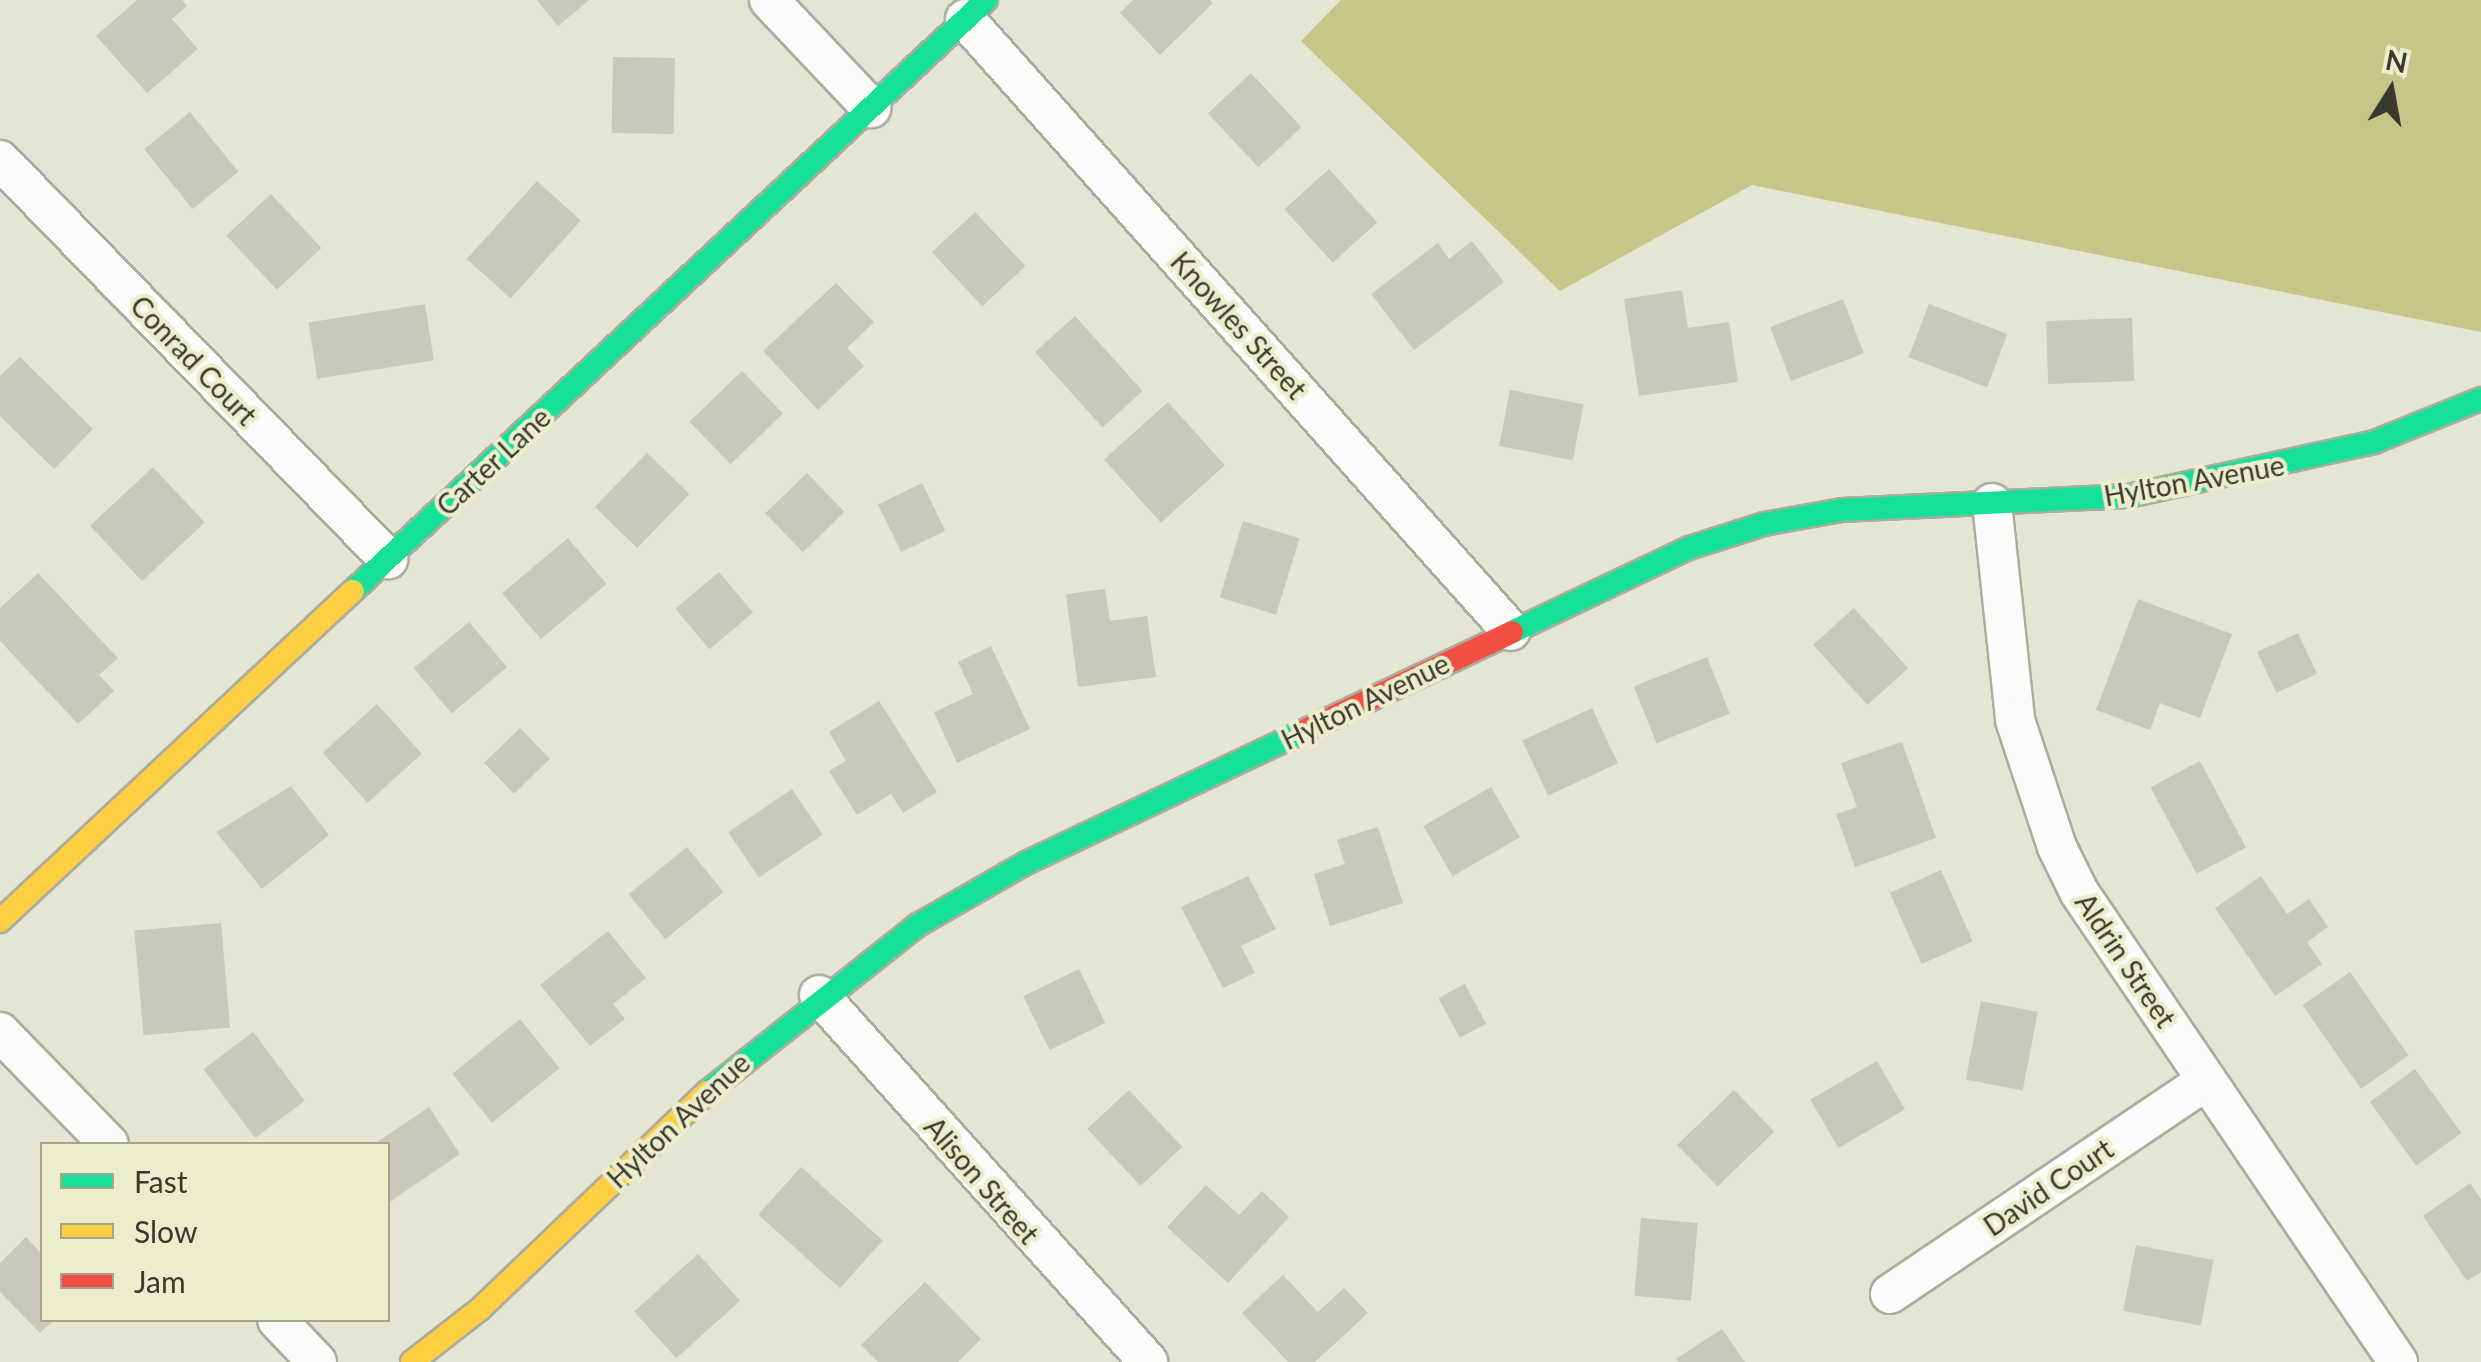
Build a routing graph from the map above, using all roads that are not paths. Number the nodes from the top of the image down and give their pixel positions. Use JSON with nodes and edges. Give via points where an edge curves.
{"nodes":[{"id":1,"x":769,"y":0,"type":"edge"},
{"id":2,"x":976,"y":10,"type":"edge"},
{"id":3,"x":870,"y":108,"type":"junction"},
{"id":4,"x":0,"y":160,"type":"edge"},
{"id":5,"x":2481,"y":399,"type":"edge"},
{"id":6,"x":1992,"y":503,"type":"junction"},
{"id":7,"x":388,"y":560,"type":"junction"},
{"id":8,"x":1512,"y":632,"type":"junction"},
{"id":9,"x":0,"y":921,"type":"edge"},
{"id":10,"x":819,"y":995,"type":"junction"},
{"id":11,"x":0,"y":1032,"type":"edge"},
{"id":12,"x":2206,"y":1080,"type":"junction"},
{"id":13,"x":107,"y":1142,"type":"edge"},
{"id":14,"x":1890,"y":1294,"type":"dead end"},
{"id":15,"x":280,"y":1322,"type":"edge"},
{"id":16,"x":317,"y":1362,"type":"edge"},
{"id":17,"x":412,"y":1362,"type":"edge"},
{"id":18,"x":1148,"y":1362,"type":"edge"},
{"id":19,"x":2398,"y":1362,"type":"edge"}],
"edges":[{"from":1,"to":3,"type":"street"},
{"from":2,"to":3,"type":"street","name":"Carter Lane"},
{"from":2,"to":8,"type":"street","name":"Knowles Street"},
{"from":3,"to":7,"type":"street","name":"Carter Lane"},
{"from":4,"to":7,"type":"street","name":"Conrad Court"},
{"from":5,"to":6,"type":"street","name":"Hylton Avenue","via":[[2374,442],[2252,474],[2129,496]]},
{"from":6,"to":8,"type":"street","name":"Hylton Avenue","via":[[1842,510],[1764,524],[1689,548]]},
{"from":6,"to":12,"type":"street","name":"Aldrin Street","via":[[2001,638],[2032,784],[2079,892]]},
{"from":7,"to":9,"type":"street","name":"Carter Lane"},
{"from":8,"to":10,"type":"street","name":"Hylton Avenue","via":[[1026,863],[918,925]]},
{"from":10,"to":17,"type":"street","name":"Hylton Avenue","via":[[741,1060],[480,1309]]},
{"from":10,"to":18,"type":"street","name":"Alison Street"},
{"from":11,"to":13,"type":"street"},
{"from":12,"to":14,"type":"street","name":"David Court"},
{"from":12,"to":19,"type":"street","name":"Aldrin Street"},
{"from":15,"to":16,"type":"street"}]}
